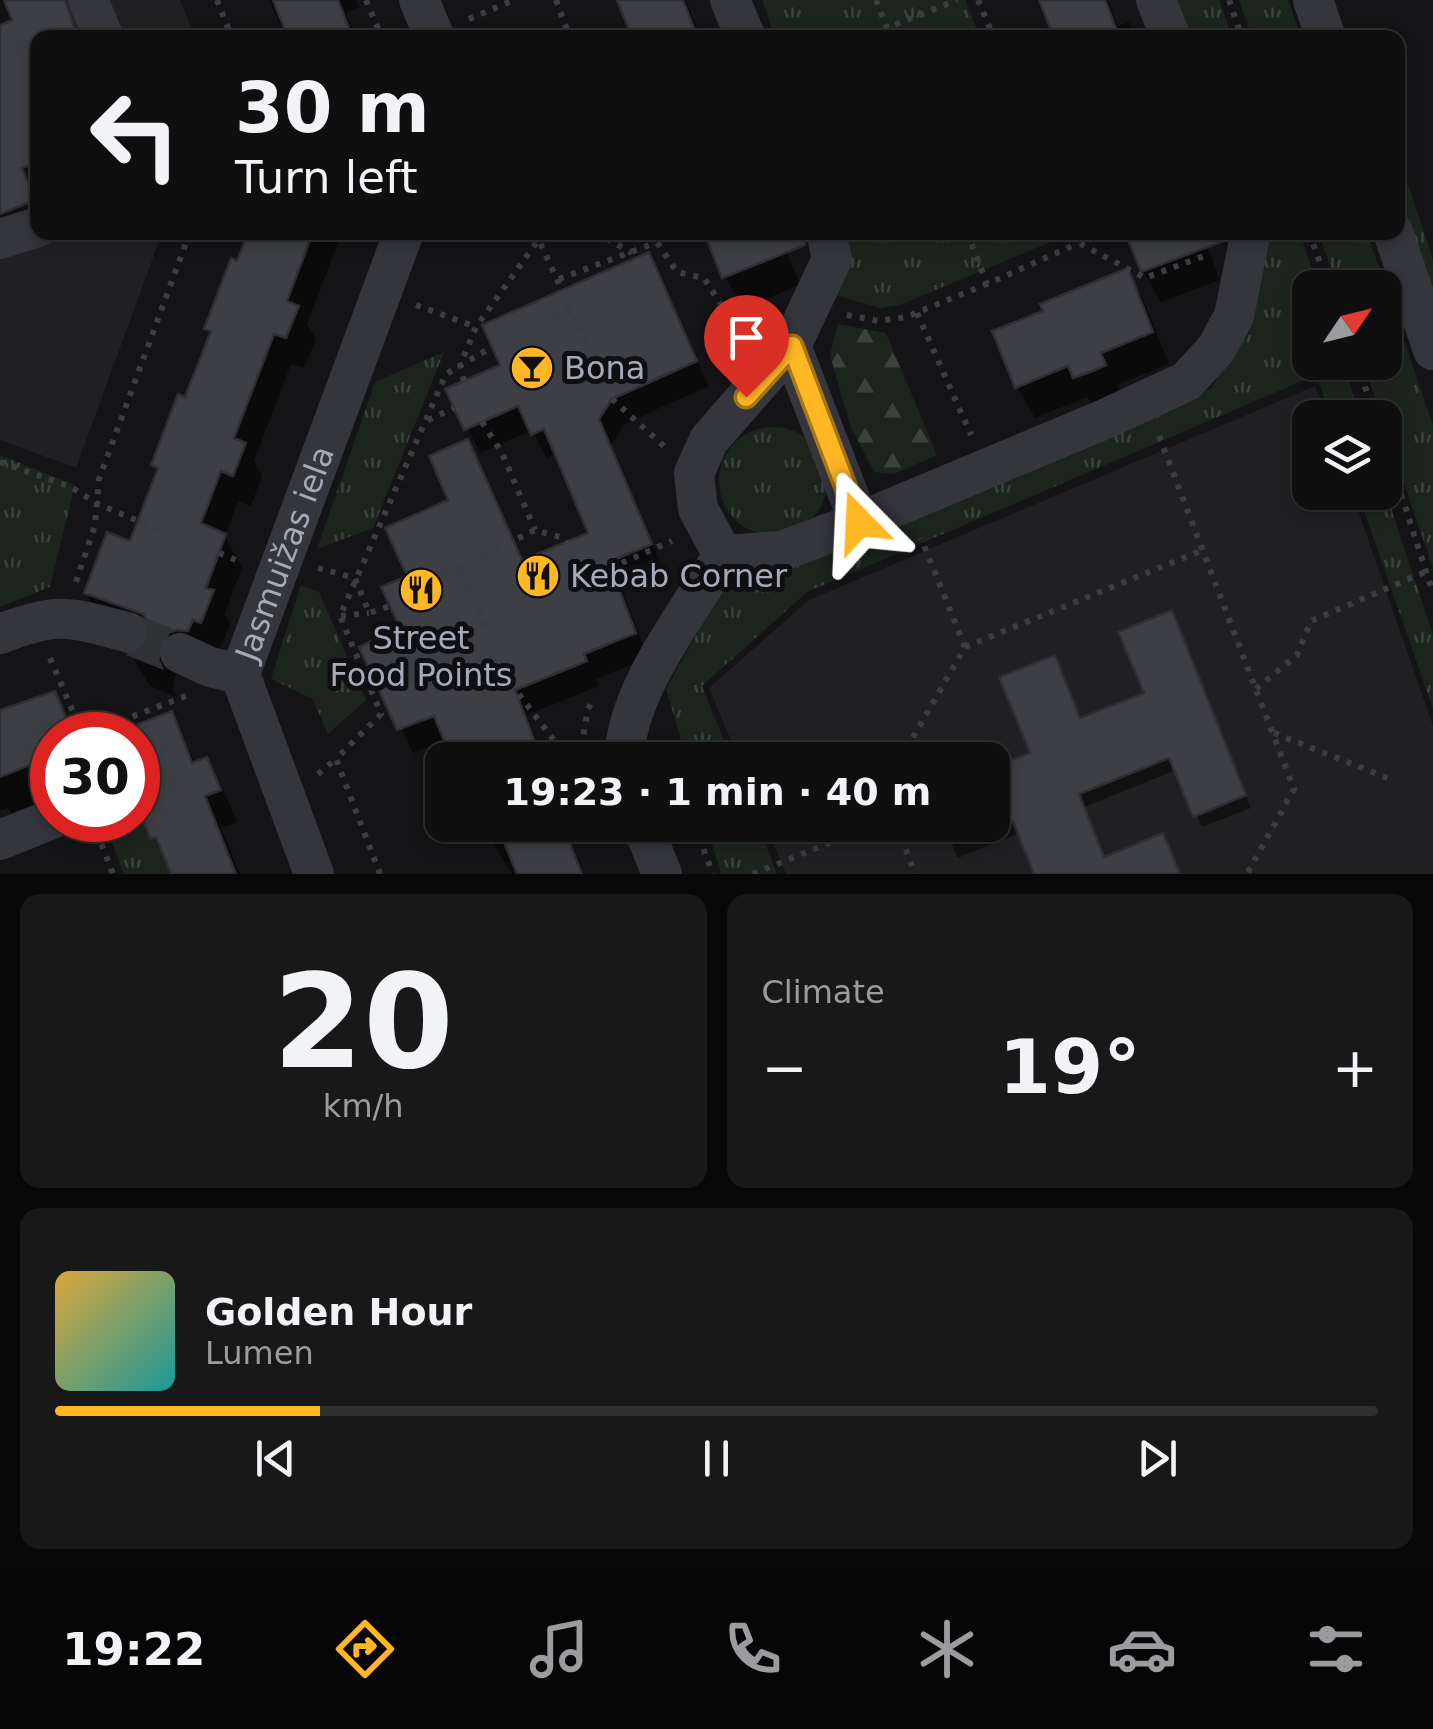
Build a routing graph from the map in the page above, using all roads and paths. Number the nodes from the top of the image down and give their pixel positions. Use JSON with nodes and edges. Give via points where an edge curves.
{"nodes":[{"id":1,"x":88,"y":0,"type":"edge"},
{"id":2,"x":217,"y":0,"type":"edge"},
{"id":3,"x":366,"y":0,"type":"edge"},
{"id":4,"x":514,"y":0,"type":"edge"},
{"id":5,"x":556,"y":0,"type":"edge"},
{"id":6,"x":730,"y":0,"type":"edge"},
{"id":7,"x":876,"y":0,"type":"edge"},
{"id":8,"x":958,"y":0,"type":"edge"},
{"id":9,"x":978,"y":0,"type":"edge"},
{"id":10,"x":1156,"y":0,"type":"edge"},
{"id":11,"x":1229,"y":0,"type":"edge"},
{"id":12,"x":1313,"y":0,"type":"edge"},
{"id":13,"x":429,"y":24,"type":"edge"},
{"id":14,"x":887,"y":28,"type":"junction"},
{"id":15,"x":101,"y":30,"type":"edge"},
{"id":16,"x":229,"y":30,"type":"edge"},
{"id":17,"x":378,"y":30,"type":"edge"},
{"id":18,"x":567,"y":30,"type":"edge"},
{"id":19,"x":743,"y":30,"type":"edge"},
{"id":20,"x":883,"y":30,"type":"edge"},
{"id":21,"x":991,"y":30,"type":"edge"},
{"id":22,"x":1168,"y":30,"type":"edge"},
{"id":23,"x":1239,"y":30,"type":"edge"},
{"id":24,"x":1323,"y":30,"type":"edge"},
{"id":25,"x":30,"y":230,"type":"edge"},
{"id":26,"x":0,"y":239,"type":"edge"},
{"id":27,"x":187,"y":240,"type":"edge"},
{"id":28,"x":401,"y":240,"type":"edge"},
{"id":29,"x":536,"y":240,"type":"edge"},
{"id":30,"x":543,"y":240,"type":"edge"},
{"id":31,"x":609,"y":240,"type":"edge"},
{"id":32,"x":653,"y":240,"type":"edge"},
{"id":33,"x":828,"y":240,"type":"edge"},
{"id":34,"x":970,"y":240,"type":"edge"},
{"id":35,"x":1079,"y":240,"type":"edge"},
{"id":36,"x":1240,"y":240,"type":"edge"},
{"id":37,"x":1247,"y":240,"type":"edge"},
{"id":38,"x":1311,"y":240,"type":"edge"},
{"id":39,"x":1396,"y":240,"type":"edge"},
{"id":40,"x":1080,"y":243,"type":"junction"},
{"id":41,"x":655,"y":244,"type":"junction"},
{"id":42,"x":632,"y":253,"type":"junction"},
{"id":43,"x":1322,"y":270,"type":"edge"},
{"id":44,"x":559,"y":279,"type":"junction"},
{"id":45,"x":987,"y":284,"type":"junction"},
{"id":46,"x":812,"y":304,"type":"junction"},
{"id":47,"x":415,"y":305,"type":"dead end"},
{"id":48,"x":573,"y":310,"type":"junction"},
{"id":49,"x":917,"y":313,"type":"junction"},
{"id":50,"x":556,"y":319,"type":"dead end"},
{"id":51,"x":476,"y":327,"type":"junction"},
{"id":52,"x":588,"y":344,"type":"dead end"},
{"id":53,"x":792,"y":346,"type":"junction"},
{"id":54,"x":492,"y":347,"type":"dead end"},
{"id":55,"x":1433,"y":350,"type":"edge"},
{"id":56,"x":460,"y":365,"type":"junction"},
{"id":57,"x":464,"y":381,"type":"dead end"},
{"id":58,"x":612,"y":399,"type":"dead end"},
{"id":59,"x":454,"y":408,"type":"dead end"},
{"id":60,"x":427,"y":421,"type":"junction"},
{"id":61,"x":482,"y":422,"type":"dead end"},
{"id":62,"x":1164,"y":449,"type":"dead end"},
{"id":63,"x":0,"y":462,"type":"edge"},
{"id":64,"x":681,"y":462,"type":"dead end"},
{"id":65,"x":985,"y":469,"type":"junction"},
{"id":66,"x":1402,"y":497,"type":"edge"},
{"id":67,"x":906,"y":502,"type":"junction"},
{"id":68,"x":96,"y":504,"type":"junction"},
{"id":69,"x":859,"y":522,"type":"junction"},
{"id":70,"x":536,"y":530,"type":"junction"},
{"id":71,"x":164,"y":532,"type":"dead end"},
{"id":72,"x":683,"y":536,"type":"dead end"},
{"id":73,"x":1202,"y":550,"type":"junction"},
{"id":74,"x":218,"y":553,"type":"dead end"},
{"id":75,"x":723,"y":556,"type":"junction"},
{"id":76,"x":242,"y":562,"type":"dead end"},
{"id":77,"x":460,"y":567,"type":"junction"},
{"id":78,"x":1426,"y":572,"type":"junction"},
{"id":79,"x":443,"y":576,"type":"dead end"},
{"id":80,"x":590,"y":577,"type":"junction"},
{"id":81,"x":356,"y":578,"type":"junction"},
{"id":82,"x":596,"y":589,"type":"dead end"},
{"id":83,"x":1433,"y":594,"type":"edge"},
{"id":84,"x":390,"y":606,"type":"dead end"},
{"id":85,"x":370,"y":614,"type":"junction"},
{"id":86,"x":340,"y":616,"type":"junction"},
{"id":87,"x":34,"y":624,"type":"edge"},
{"id":88,"x":127,"y":632,"type":"tunnel mouth"},
{"id":89,"x":488,"y":632,"type":"dead end"},
{"id":90,"x":966,"y":647,"type":"junction"},
{"id":91,"x":180,"y":653,"type":"tunnel mouth"},
{"id":92,"x":240,"y":674,"type":"junction"},
{"id":93,"x":510,"y":684,"type":"dead end"},
{"id":94,"x":1256,"y":689,"type":"junction"},
{"id":95,"x":199,"y":691,"type":"dead end"},
{"id":96,"x":74,"y":712,"type":"edge"},
{"id":97,"x":144,"y":712,"type":"edge"},
{"id":98,"x":1272,"y":733,"type":"junction"},
{"id":99,"x":555,"y":742,"type":"edge"},
{"id":100,"x":625,"y":742,"type":"edge"},
{"id":101,"x":911,"y":742,"type":"edge"},
{"id":102,"x":1390,"y":778,"type":"dead end"},
{"id":103,"x":30,"y":827,"type":"edge"},
{"id":104,"x":0,"y":840,"type":"edge"},
{"id":105,"x":101,"y":842,"type":"edge"},
{"id":106,"x":649,"y":842,"type":"edge"},
{"id":107,"x":701,"y":842,"type":"edge"},
{"id":108,"x":831,"y":842,"type":"edge"},
{"id":109,"x":903,"y":842,"type":"edge"},
{"id":110,"x":113,"y":874,"type":"edge"},
{"id":111,"x":314,"y":874,"type":"edge"},
{"id":112,"x":380,"y":874,"type":"edge"},
{"id":113,"x":662,"y":874,"type":"edge"},
{"id":114,"x":713,"y":874,"type":"edge"},
{"id":115,"x":753,"y":874,"type":"edge"},
{"id":116,"x":915,"y":874,"type":"edge"},
{"id":117,"x":1247,"y":874,"type":"edge"}],
"edges":[{"from":1,"to":15,"type":"street"},
{"from":2,"to":16,"type":"path"},
{"from":3,"to":17,"type":"path"},
{"from":4,"to":13,"type":"path"},
{"from":5,"to":18,"type":"path"},
{"from":6,"to":19,"type":"street"},
{"from":7,"to":14,"type":"path"},
{"from":8,"to":14,"type":"path"},
{"from":9,"to":21,"type":"path"},
{"from":10,"to":22,"type":"street"},
{"from":11,"to":23,"type":"path"},
{"from":12,"to":24,"type":"street"},
{"from":14,"to":20,"type":"path"},
{"from":25,"to":26,"type":"street"},
{"from":27,"to":68,"type":"path","via":[[99,479]]},
{"from":28,"to":92,"type":"street","name":"Jasmuižas iela"},
{"from":29,"to":51,"type":"path"},
{"from":30,"to":44,"type":"path"},
{"from":31,"to":42,"type":"path"},
{"from":32,"to":41,"type":"path"},
{"from":33,"to":46,"type":"street","via":[[832,259]]},
{"from":34,"to":45,"type":"path"},
{"from":35,"to":40,"type":"path"},
{"from":36,"to":40,"type":"path","via":[[1145,278]]},
{"from":37,"to":65,"type":"street","via":[[1234,316],[1216,349],[1186,380]]},
{"from":38,"to":43,"type":"path"},
{"from":39,"to":55,"type":"street"},
{"from":40,"to":45,"type":"path"},
{"from":41,"to":42,"type":"path"},
{"from":41,"to":53,"type":"path","via":[[677,272],[704,278],[726,311]]},
{"from":42,"to":44,"type":"path"},
{"from":44,"to":48,"type":"path"},
{"from":45,"to":49,"type":"path"},
{"from":46,"to":49,"type":"path","via":[[880,321]]},
{"from":46,"to":53,"type":"street"},
{"from":47,"to":51,"type":"path"},
{"from":48,"to":50,"type":"path"},
{"from":48,"to":52,"type":"path"},
{"from":49,"to":65,"type":"path"},
{"from":51,"to":56,"type":"path"},
{"from":53,"to":69,"type":"street"},
{"from":53,"to":75,"type":"street","via":[[709,440],[694,473],[698,508]]},
{"from":54,"to":56,"type":"path"},
{"from":56,"to":57,"type":"path"},
{"from":56,"to":60,"type":"path","via":[[446,374]]},
{"from":58,"to":64,"type":"path"},
{"from":59,"to":60,"type":"path"},
{"from":60,"to":81,"type":"path"},
{"from":61,"to":70,"type":"path"},
{"from":62,"to":73,"type":"path"},
{"from":63,"to":68,"type":"path","via":[[72,487]]},
{"from":65,"to":67,"type":"street"},
{"from":66,"to":78,"type":"path"},
{"from":67,"to":69,"type":"street"},
{"from":67,"to":90,"type":"path"},
{"from":68,"to":71,"type":"path"},
{"from":68,"to":87,"type":"path","via":[[95,525]]},
{"from":69,"to":75,"type":"street","via":[[782,551]]},
{"from":70,"to":77,"type":"path"},
{"from":70,"to":80,"type":"path","via":[[563,538]]},
{"from":72,"to":80,"type":"path"},
{"from":73,"to":90,"type":"path"},
{"from":73,"to":94,"type":"path"},
{"from":74,"to":76,"type":"path"},
{"from":75,"to":100,"type":"street","via":[[641,690]]},
{"from":77,"to":79,"type":"path"},
{"from":77,"to":89,"type":"path"},
{"from":78,"to":83,"type":"path"},
{"from":78,"to":94,"type":"path","via":[[1311,620],[1297,655]]},
{"from":80,"to":82,"type":"path"},
{"from":81,"to":85,"type":"path"},
{"from":81,"to":86,"type":"path"},
{"from":84,"to":85,"type":"path"},
{"from":85,"to":86,"type":"path"},
{"from":86,"to":112,"type":"path","via":[[381,714],[336,759]]},
{"from":87,"to":88,"type":"street"},
{"from":87,"to":96,"type":"path"},
{"from":90,"to":101,"type":"path"},
{"from":91,"to":92,"type":"street"},
{"from":92,"to":111,"type":"street","name":"Jasmuižas iela"},
{"from":93,"to":99,"type":"path"},
{"from":94,"to":98,"type":"path"},
{"from":95,"to":97,"type":"path"},
{"from":98,"to":102,"type":"path"},
{"from":98,"to":117,"type":"path","via":[[1294,789]]},
{"from":103,"to":104,"type":"street"},
{"from":105,"to":110,"type":"path"},
{"from":106,"to":113,"type":"street"},
{"from":107,"to":114,"type":"path"},
{"from":108,"to":115,"type":"path"},
{"from":109,"to":116,"type":"path"}]}
